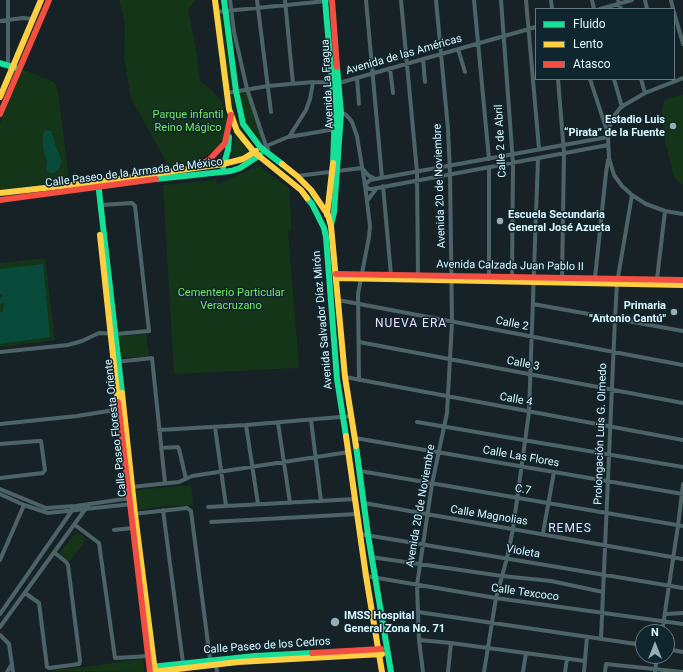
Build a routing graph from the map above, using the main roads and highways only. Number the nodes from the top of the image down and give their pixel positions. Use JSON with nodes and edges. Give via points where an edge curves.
{"nodes":[{"id":1,"x":41,"y":0,"type":"edge"},
{"id":2,"x":49,"y":0,"type":"edge"},
{"id":3,"x":215,"y":0,"type":"edge"},
{"id":4,"x":224,"y":0,"type":"edge"},
{"id":5,"x":325,"y":0,"type":"edge"},
{"id":6,"x":332,"y":0,"type":"edge"},
{"id":7,"x":0,"y":63,"type":"edge"},
{"id":8,"x":13,"y":67,"type":"junction"},
{"id":9,"x":335,"y":82,"type":"junction"},
{"id":10,"x":0,"y":97,"type":"edge"},
{"id":11,"x":0,"y":114,"type":"edge"},
{"id":12,"x":230,"y":115,"type":"junction"},
{"id":13,"x":229,"y":124,"type":"junction"},
{"id":14,"x":266,"y":148,"type":"junction"},
{"id":15,"x":256,"y":154,"type":"junction"},
{"id":16,"x":223,"y":164,"type":"junction"},
{"id":17,"x":193,"y":168,"type":"junction"},
{"id":18,"x":335,"y":171,"type":"junction"},
{"id":19,"x":222,"y":172,"type":"junction"},
{"id":20,"x":97,"y":185,"type":"junction"},
{"id":21,"x":50,"y":190,"type":"junction"},
{"id":22,"x":0,"y":193,"type":"edge"},
{"id":23,"x":0,"y":200,"type":"edge"},
{"id":24,"x":328,"y":214,"type":"junction"},
{"id":25,"x":331,"y":226,"type":"junction"},
{"id":26,"x":324,"y":228,"type":"junction"},
{"id":27,"x":326,"y":237,"type":"junction"},
{"id":28,"x":336,"y":276,"type":"junction"},
{"id":29,"x":361,"y":277,"type":"junction"},
{"id":30,"x":452,"y":278,"type":"junction"},
{"id":31,"x":512,"y":279,"type":"junction"},
{"id":32,"x":562,"y":280,"type":"junction"},
{"id":33,"x":683,"y":280,"type":"edge"},
{"id":34,"x":618,"y":281,"type":"junction"},
{"id":35,"x":683,"y":285,"type":"edge"},
{"id":36,"x":113,"y":334,"type":"junction"},
{"id":37,"x":333,"y":342,"type":"junction"},
{"id":38,"x":343,"y":355,"type":"junction"},
{"id":39,"x":133,"y":514,"type":"junction"},
{"id":40,"x":144,"y":603,"type":"junction"},
{"id":41,"x":387,"y":651,"type":"junction"},
{"id":42,"x":378,"y":652,"type":"junction"},
{"id":43,"x":312,"y":655,"type":"junction"},
{"id":44,"x":196,"y":664,"type":"junction"},
{"id":45,"x":183,"y":668,"type":"edge"},
{"id":46,"x":153,"y":670,"type":"edge"},
{"id":47,"x":382,"y":672,"type":"edge"},
{"id":48,"x":391,"y":672,"type":"edge"}],
"edges":[{"from":1,"to":8,"type":"main road"},
{"from":2,"to":8,"type":"main road"},
{"from":3,"to":12,"type":"main road","name":"Avenida Salvador Díaz Mirón"},
{"from":4,"to":14,"type":"main road","name":"Avenida Salvador Díaz Mirón","via":[[228,11],[240,114],[253,139]]},
{"from":5,"to":9,"type":"main road","name":"Avenida La Fragua"},
{"from":6,"to":9,"type":"main road","name":"Avenida La Fragua"},
{"from":7,"to":8,"type":"main road"},
{"from":8,"to":10,"type":"main road"},
{"from":8,"to":11,"type":"main road"},
{"from":9,"to":18,"type":"main road","name":"Avenida La Fragua","via":[[338,113]]},
{"from":12,"to":13,"type":"main road"},
{"from":12,"to":15,"type":"main road","name":"Avenida Salvador Díaz Mirón","via":[[243,140]]},
{"from":13,"to":16,"type":"main road","via":[[228,150]]},
{"from":13,"to":17,"type":"main road","via":[[222,148],[209,160]]},
{"from":14,"to":15,"type":"main road","name":"Calle Paseo de la Armada de México"},
{"from":14,"to":24,"type":"main road","name":"Avenida Salvador Díaz Mirón","via":[[311,190]]},
{"from":15,"to":16,"type":"main road","name":"Calle Paseo de la Armada de México"},
{"from":15,"to":19,"type":"main road","name":"Calle Paseo de la Armada de México","via":[[240,168]]},
{"from":15,"to":26,"type":"main road","name":"Avenida Salvador Díaz Mirón","via":[[301,190],[312,204]]},
{"from":16,"to":17,"type":"main road","name":"Calle Paseo de la Armada de México"},
{"from":16,"to":19,"type":"main road"},
{"from":17,"to":20,"type":"main road","name":"Calle Paseo de la Armada de México"},
{"from":18,"to":24,"type":"main road","name":"Avenida La Fragua"},
{"from":18,"to":25,"type":"main road","name":"Avenida La Fragua"},
{"from":19,"to":20,"type":"main road","name":"Calle Paseo de la Armada de México"},
{"from":20,"to":21,"type":"main road","name":"Calle Paseo de la Armada de México"},
{"from":20,"to":36,"type":"main road","name":"Calle Paseo Floresta Oriente"},
{"from":20,"to":36,"type":"main road","name":"Calle Paseo Floresta Oriente"},
{"from":21,"to":22,"type":"main road","name":"Calle Paseo de la Armada de México"},
{"from":21,"to":23,"type":"main road","name":"Calle Paseo de la Armada de México"},
{"from":24,"to":25,"type":"main road","name":"Avenida Salvador Díaz Mirón"},
{"from":24,"to":26,"type":"main road","name":"Avenida La Fragua"},
{"from":25,"to":27,"type":"main road","name":"Avenida La Fragua"},
{"from":25,"to":28,"type":"main road","name":"Avenida Salvador Díaz Mirón"},
{"from":26,"to":27,"type":"main road","name":"Avenida Salvador Díaz Mirón"},
{"from":27,"to":37,"type":"main road","name":"Avenida Salvador Díaz Mirón"},
{"from":28,"to":29,"type":"main road","name":"Avenida Calzada Juan Pablo II"},
{"from":28,"to":38,"type":"main road","name":"Avenida Salvador Díaz Mirón"},
{"from":29,"to":30,"type":"main road","name":"Avenida Calzada Juan Pablo II"},
{"from":29,"to":30,"type":"main road","name":"Avenida Calzada Juan Pablo II","via":[[418,275]]},
{"from":30,"to":31,"type":"main road","name":"Avenida Calzada Juan Pablo II"},
{"from":30,"to":31,"type":"main road","name":"Avenida Calzada Juan Pablo II","via":[[489,276]]},
{"from":31,"to":32,"type":"main road","name":"Avenida Calzada Juan Pablo II"},
{"from":32,"to":34,"type":"main road","name":"Avenida Calzada Juan Pablo II"},
{"from":32,"to":34,"type":"main road","name":"Avenida Calzada Juan Pablo II","via":[[595,278]]},
{"from":33,"to":34,"type":"main road","name":"Avenida Calzada Juan Pablo II"},
{"from":34,"to":35,"type":"main road","name":"Avenida Calzada Juan Pablo II"},
{"from":36,"to":39,"type":"main road","name":"Calle Paseo Floresta Oriente"},
{"from":37,"to":38,"type":"main road","via":[[337,342]]},
{"from":37,"to":42,"type":"main road","name":"Avenida Salvador Díaz Mirón"},
{"from":38,"to":41,"type":"main road","name":"Avenida Salvador Díaz Mirón","via":[[371,557]]},
{"from":39,"to":40,"type":"main road","name":"Calle Paseo Floresta Oriente"},
{"from":39,"to":40,"type":"main road","name":"Calle Paseo Floresta Oriente","via":[[132,528]]},
{"from":40,"to":46,"type":"main road","name":"Calle Paseo Floresta Oriente"},
{"from":41,"to":42,"type":"main road","name":"Calle Paseo de los Cedros"},
{"from":41,"to":48,"type":"main road","name":"Avenida Salvador Díaz Mirón"},
{"from":42,"to":43,"type":"main road","name":"Calle Paseo de los Cedros"},
{"from":42,"to":47,"type":"main road","name":"Avenida Salvador Díaz Mirón"},
{"from":43,"to":44,"type":"main road","name":"Calle Paseo de los Cedros"},
{"from":43,"to":44,"type":"main road","name":"Calle Paseo de los Cedros","via":[[210,660]]},
{"from":44,"to":45,"type":"main road","name":"Calle Paseo de los Cedros"},
{"from":45,"to":46,"type":"main road","name":"Calle Paseo de los Cedros"}]}
